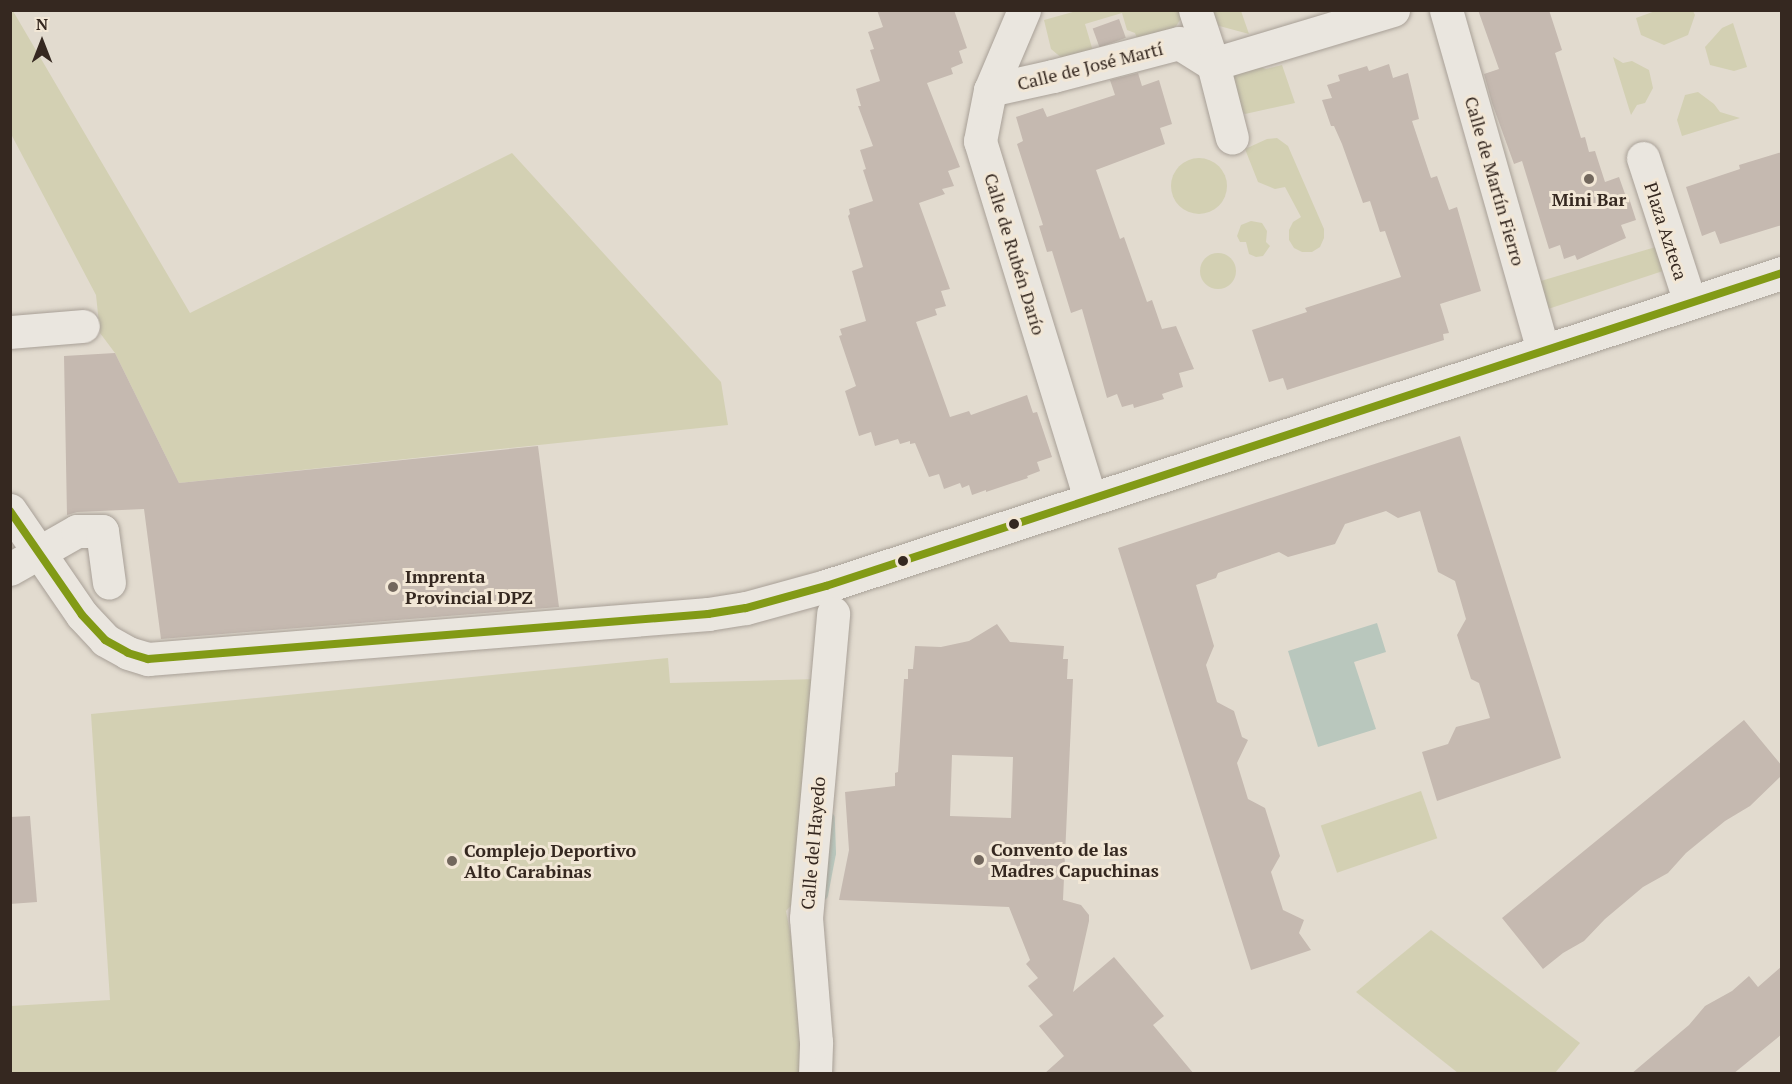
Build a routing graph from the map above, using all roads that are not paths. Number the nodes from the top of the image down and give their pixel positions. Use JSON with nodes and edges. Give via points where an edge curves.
{"nodes":[{"id":1,"x":1024,"y":10,"type":"edge"},
{"id":2,"x":1195,"y":10,"type":"edge"},
{"id":3,"x":1393,"y":10,"type":"edge"},
{"id":4,"x":1446,"y":10,"type":"edge"},
{"id":5,"x":1213,"y":64,"type":"junction"},
{"id":6,"x":990,"y":90,"type":"junction"},
{"id":7,"x":1232,"y":138,"type":"dead end"},
{"id":8,"x":1643,"y":158,"type":"dead end"},
{"id":9,"x":1782,"y":273,"type":"edge"},
{"id":10,"x":1690,"y":303,"type":"junction"},
{"id":11,"x":83,"y":326,"type":"dead end"},
{"id":12,"x":10,"y":332,"type":"edge"},
{"id":13,"x":1543,"y":351,"type":"junction"},
{"id":14,"x":1090,"y":499,"type":"junction"},
{"id":15,"x":10,"y":510,"type":"edge"},
{"id":16,"x":40,"y":552,"type":"junction"},
{"id":17,"x":10,"y":569,"type":"edge"},
{"id":18,"x":109,"y":583,"type":"dead end"},
{"id":19,"x":833,"y":613,"type":"dead end"},
{"id":20,"x":815,"y":1074,"type":"edge"}],
"edges":[{"from":1,"to":6,"type":"street","name":"Calle de Rubén Darío"},
{"from":2,"to":5,"type":"street"},
{"from":3,"to":5,"type":"street"},
{"from":4,"to":13,"type":"street","name":"Calle de Martín Fierro"},
{"from":5,"to":6,"type":"street","name":"Calle de José Martí","via":[[1179,44]]},
{"from":5,"to":7,"type":"street"},
{"from":6,"to":14,"type":"street","name":"Calle de Rubén Darío","via":[[980,141]]},
{"from":8,"to":10,"type":"street","name":"Plaza Azteca"},
{"from":9,"to":10,"type":"street"},
{"from":10,"to":13,"type":"street"},
{"from":11,"to":12,"type":"street"},
{"from":13,"to":14,"type":"street"},
{"from":14,"to":16,"type":"street","via":[[826,586],[746,608],[173,659],[148,659],[105,640],[82,615]]},
{"from":15,"to":16,"type":"street"},
{"from":16,"to":17,"type":"street"},
{"from":16,"to":18,"type":"street","via":[[77,531],[102,531]]},
{"from":19,"to":20,"type":"street","name":"Calle del Hayedo","via":[[807,918]]}]}
